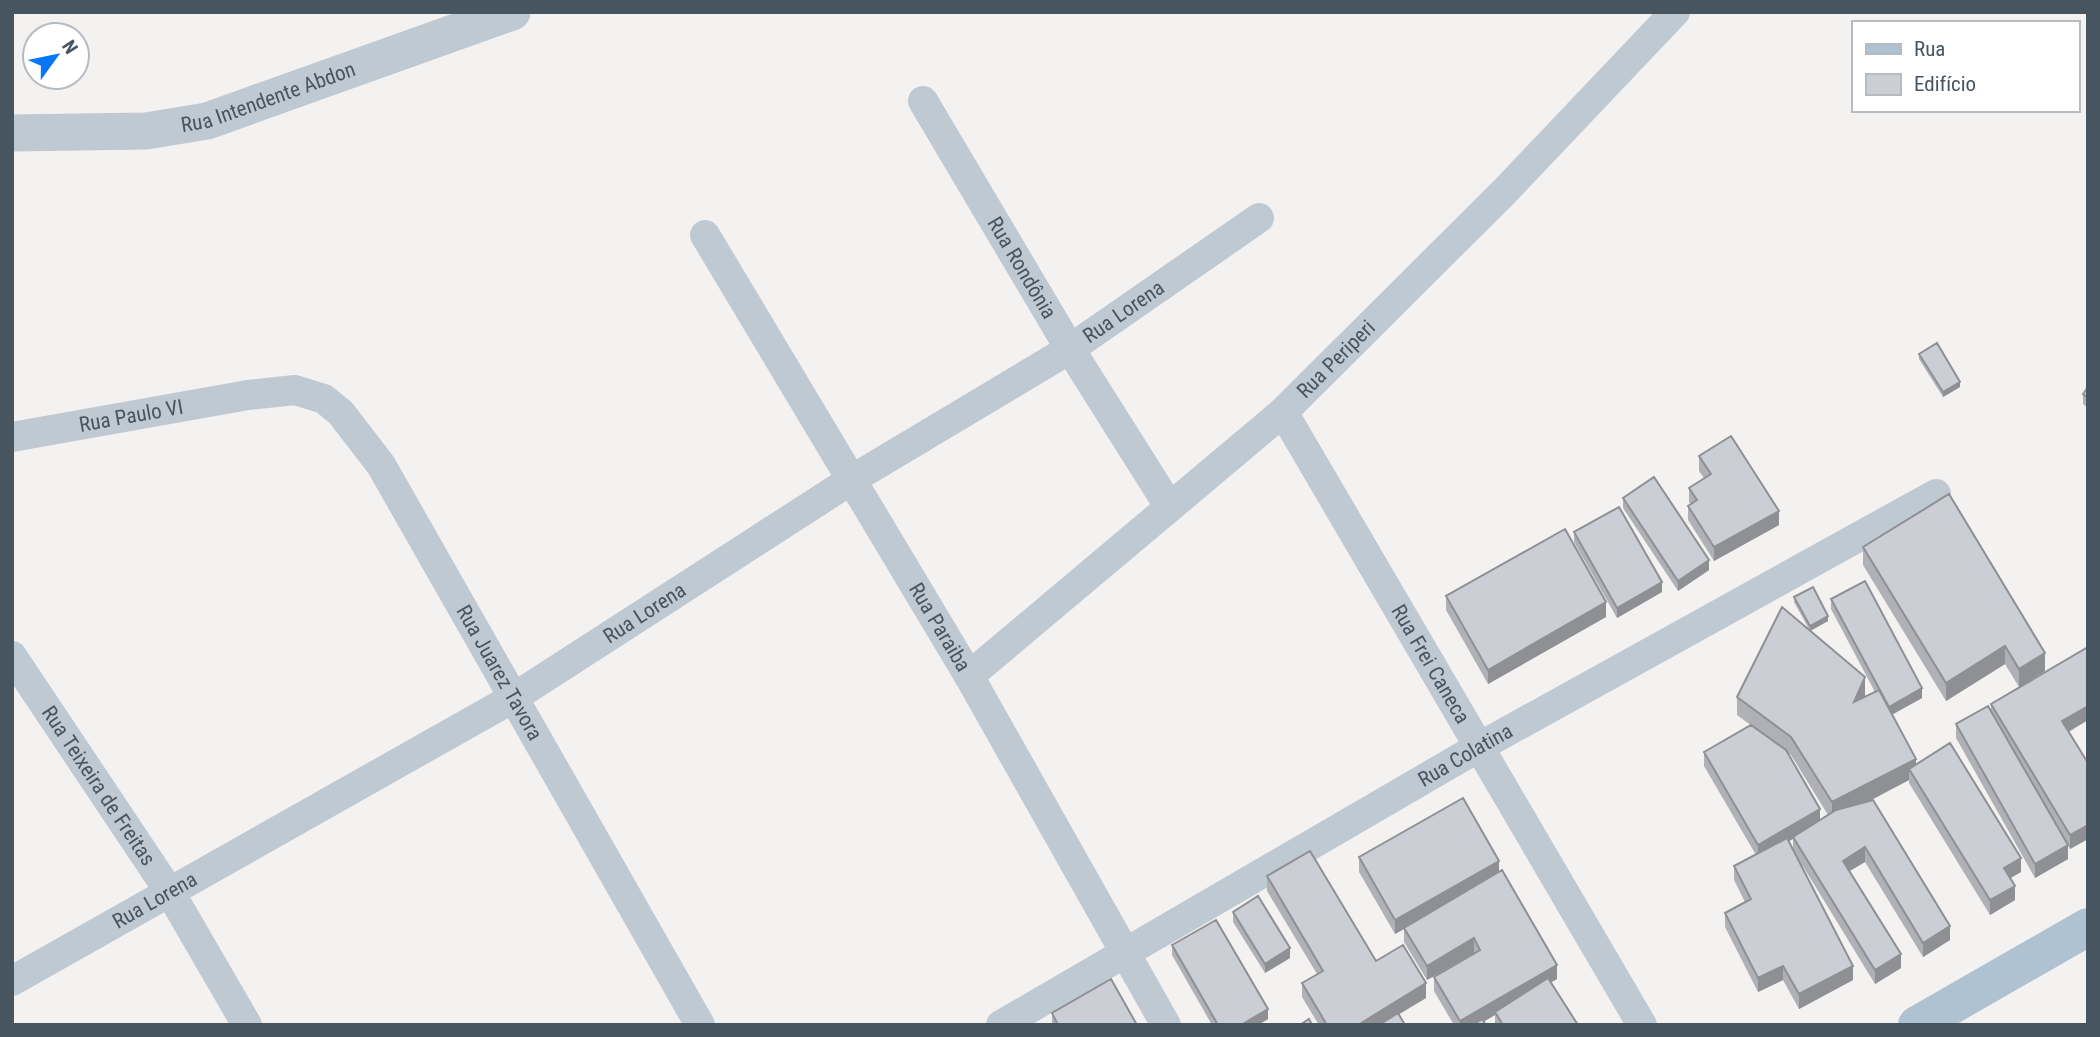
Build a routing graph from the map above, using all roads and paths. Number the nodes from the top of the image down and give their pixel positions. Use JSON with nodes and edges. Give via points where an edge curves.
{"nodes":[{"id":1,"x":512,"y":12,"type":"edge"},
{"id":2,"x":1675,"y":12,"type":"edge"},
{"id":3,"x":923,"y":101,"type":"dead end"},
{"id":4,"x":12,"y":134,"type":"edge"},
{"id":5,"x":1259,"y":218,"type":"dead end"},
{"id":6,"x":705,"y":235,"type":"dead end"},
{"id":7,"x":1070,"y":349,"type":"junction"},
{"id":8,"x":248,"y":395,"type":"joint"},
{"id":9,"x":1283,"y":412,"type":"junction"},
{"id":10,"x":12,"y":437,"type":"edge"},
{"id":11,"x":851,"y":480,"type":"junction"},
{"id":12,"x":1936,"y":494,"type":"dead end"},
{"id":13,"x":1169,"y":506,"type":"junction"},
{"id":14,"x":12,"y":656,"type":"edge"},
{"id":15,"x":969,"y":676,"type":"junction"},
{"id":16,"x":513,"y":698,"type":"junction"},
{"id":17,"x":1479,"y":747,"type":"junction"},
{"id":18,"x":171,"y":894,"type":"junction"},
{"id":19,"x":2088,"y":926,"type":"edge"},
{"id":20,"x":1124,"y":953,"type":"junction"},
{"id":21,"x":12,"y":981,"type":"edge"},
{"id":22,"x":247,"y":1025,"type":"edge"},
{"id":23,"x":700,"y":1025,"type":"edge"},
{"id":24,"x":1001,"y":1025,"type":"edge"},
{"id":25,"x":1166,"y":1025,"type":"edge"},
{"id":26,"x":1642,"y":1025,"type":"edge"},
{"id":27,"x":1917,"y":1025,"type":"edge"}],
"edges":[{"from":1,"to":4,"type":"street","name":"Rua Intendente Abdon","via":[[207,121],[146,131]]},
{"from":2,"to":9,"type":"street","name":"Rua Periperi","via":[[1505,191]]},
{"from":3,"to":7,"type":"street","name":"Rua Rondônia"},
{"from":5,"to":7,"type":"street","name":"Rua Lorena"},
{"from":6,"to":11,"type":"street","name":"Rua Paraiba"},
{"from":7,"to":11,"type":"street","name":"Rua Lorena"},
{"from":7,"to":13,"type":"street","name":"Rua Rondônia"},
{"from":8,"to":10,"type":"street","name":"Rua Paulo VI"},
{"from":8,"to":16,"type":"street","name":"Rua Juarez Tavora","via":[[295,390],[324,399],[341,413],[381,465]]},
{"from":9,"to":13,"type":"street","name":"Rua Periperi"},
{"from":9,"to":17,"type":"street","name":"Rua Frei Caneca"},
{"from":11,"to":15,"type":"street","name":"Rua Paraiba"},
{"from":11,"to":16,"type":"street","name":"Rua Lorena"},
{"from":12,"to":17,"type":"street","name":"Rua Colatina"},
{"from":13,"to":15,"type":"street","name":"Rua Periperi"},
{"from":14,"to":18,"type":"street","name":"Rua Teixeira de Freitas"},
{"from":15,"to":20,"type":"street","name":"Rua Paraiba"},
{"from":16,"to":18,"type":"street","name":"Rua Lorena"},
{"from":16,"to":23,"type":"street","name":"Rua Juarez Tavora"},
{"from":17,"to":20,"type":"street","name":"Rua Colatina"},
{"from":17,"to":26,"type":"street","name":"Rua Frei Caneca"},
{"from":18,"to":21,"type":"street","name":"Rua Lorena"},
{"from":18,"to":22,"type":"street","name":"Rua Teixeira de Freitas"},
{"from":19,"to":27,"type":"main road"},
{"from":20,"to":24,"type":"street","name":"Rua Colatina"},
{"from":20,"to":25,"type":"street","name":"Rua Paraiba"}]}
